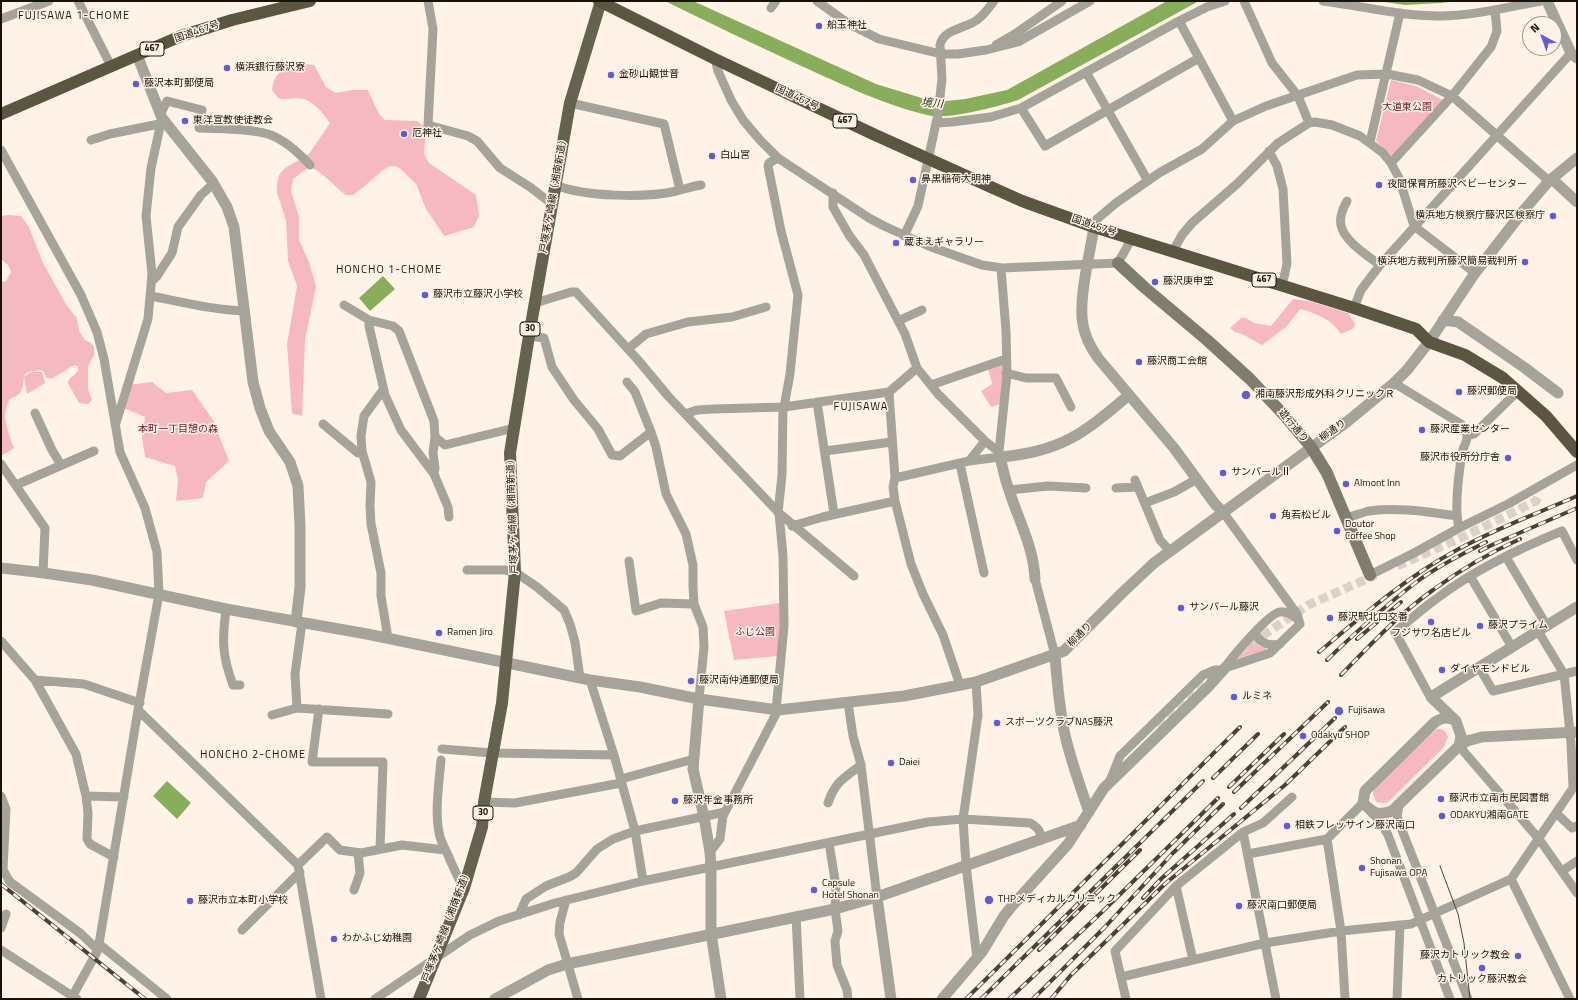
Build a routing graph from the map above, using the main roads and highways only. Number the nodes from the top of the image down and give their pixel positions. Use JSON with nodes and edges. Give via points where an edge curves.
{"nodes":[{"id":1,"x":310,"y":1,"type":"edge"},
{"id":2,"x":600,"y":1,"type":"edge"},
{"id":3,"x":1,"y":114,"type":"edge"},
{"id":4,"x":1118,"y":262,"type":"road end"},
{"id":5,"x":1577,"y":452,"type":"edge"},
{"id":6,"x":1370,"y":575,"type":"road end"},
{"id":7,"x":419,"y":999,"type":"edge"}],
"edges":[{"from":1,"to":3,"type":"highway","name":"国道467号","number":"467","via":[[232,20],[181,36]]},
{"from":2,"to":5,"type":"highway","name":"国道467号","number":"467","via":[[715,59],[1022,201],[1416,329],[1429,342],[1465,354],[1503,378],[1554,424]]},
{"from":2,"to":7,"type":"main road","name":"戸塚茅ヶ崎線（湘南新道）","number":"30","via":[[570,103],[510,453],[515,572],[502,702],[482,827],[464,888]]},
{"from":4,"to":6,"type":"main road","name":"遊行通り","via":[[1250,379],[1311,447],[1327,472]]}]}
